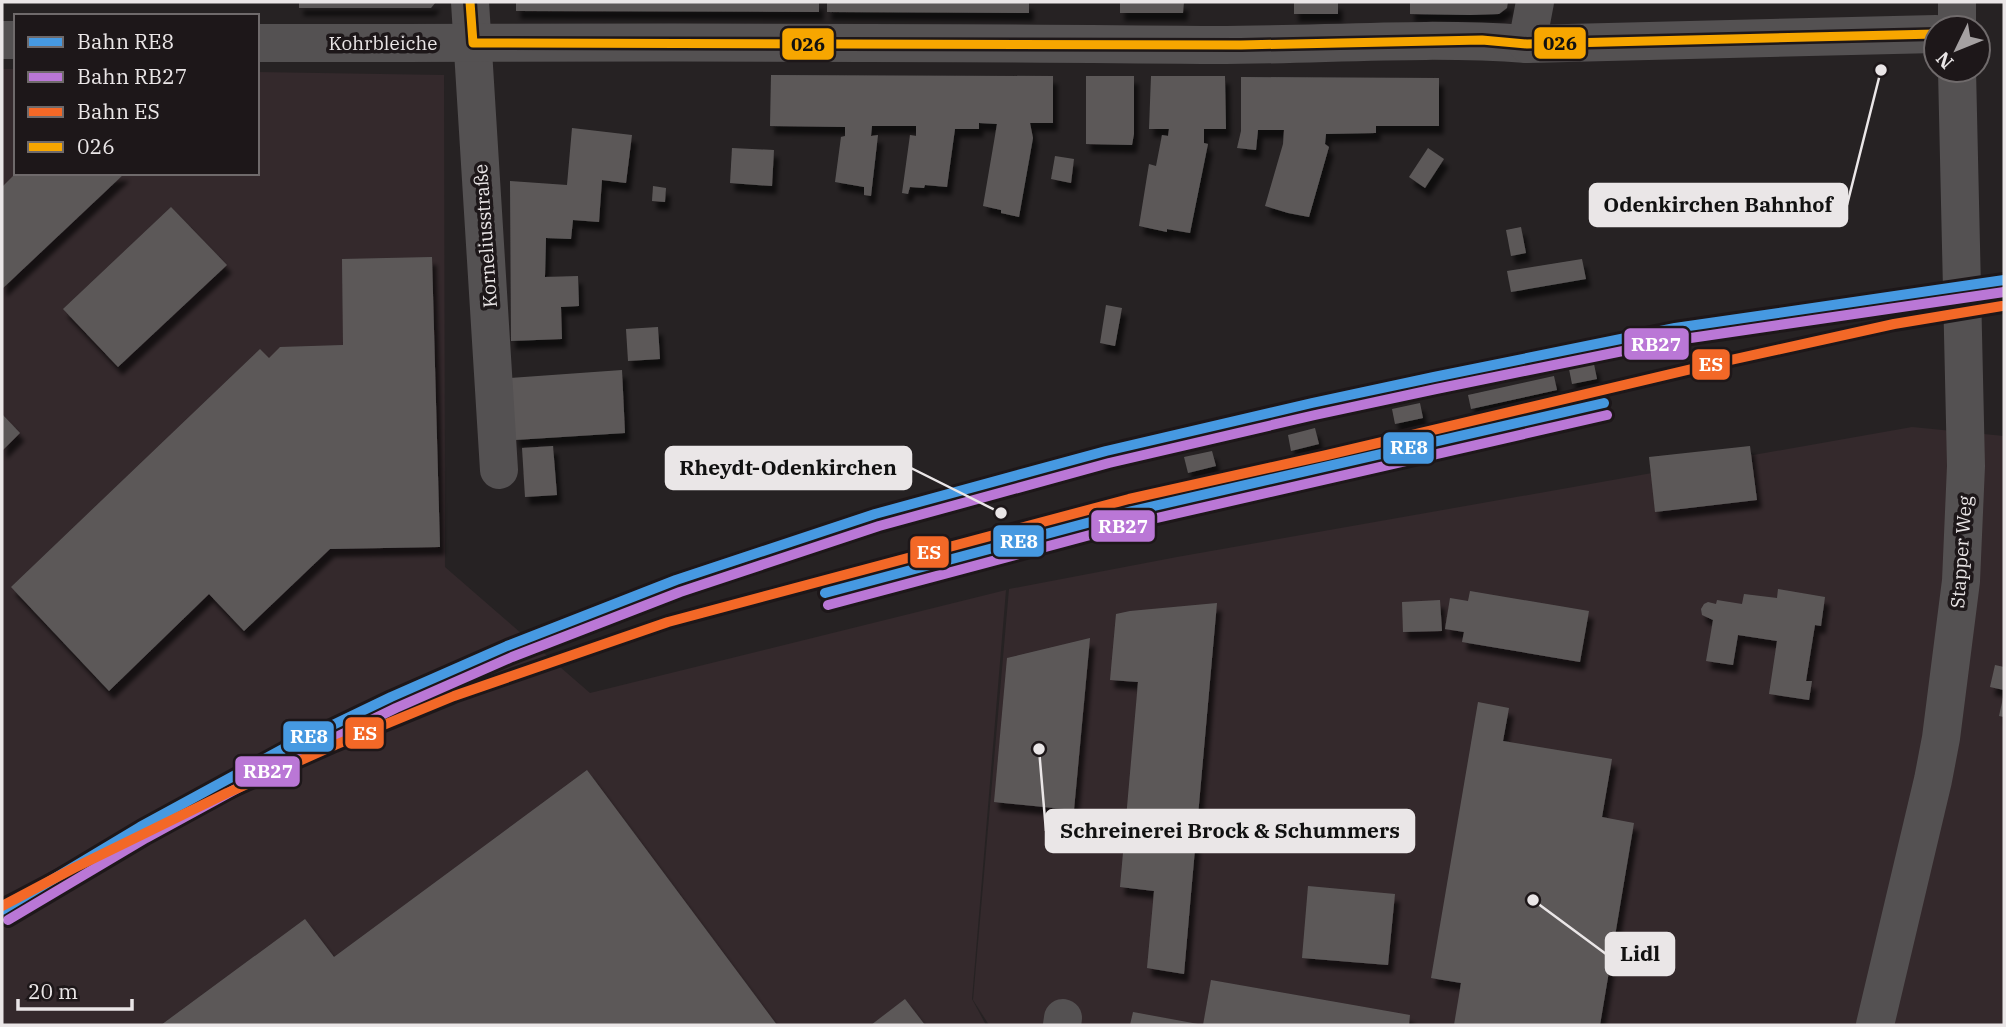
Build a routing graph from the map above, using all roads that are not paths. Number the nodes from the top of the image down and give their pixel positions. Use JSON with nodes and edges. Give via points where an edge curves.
{"nodes":[{"id":1,"x":470,"y":2,"type":"edge"},
{"id":2,"x":1535,"y":2,"type":"edge"},
{"id":3,"x":1922,"y":34,"type":"edge"},
{"id":4,"x":259,"y":43,"type":"edge"},
{"id":5,"x":473,"y":43,"type":"junction"},
{"id":6,"x":1527,"y":44,"type":"junction"},
{"id":7,"x":1957,"y":84,"type":"edge"},
{"id":8,"x":499,"y":470,"type":"dead end"},
{"id":9,"x":1875,"y":1025,"type":"edge"}],
"edges":[{"from":1,"to":5,"type":"street","name":"Korneliusstraße"},
{"from":2,"to":6,"type":"street"},
{"from":3,"to":6,"type":"street","name":"Kohrbleiche"},
{"from":4,"to":5,"type":"street","name":"Kohrbleiche"},
{"from":5,"to":6,"type":"street","name":"Kohrbleiche","via":[[1241,45],[1482,40]]},
{"from":5,"to":8,"type":"street","name":"Korneliusstraße"},
{"from":7,"to":9,"type":"street","name":"Stapper Weg","via":[[1966,466],[1961,581],[1933,780]]}]}
